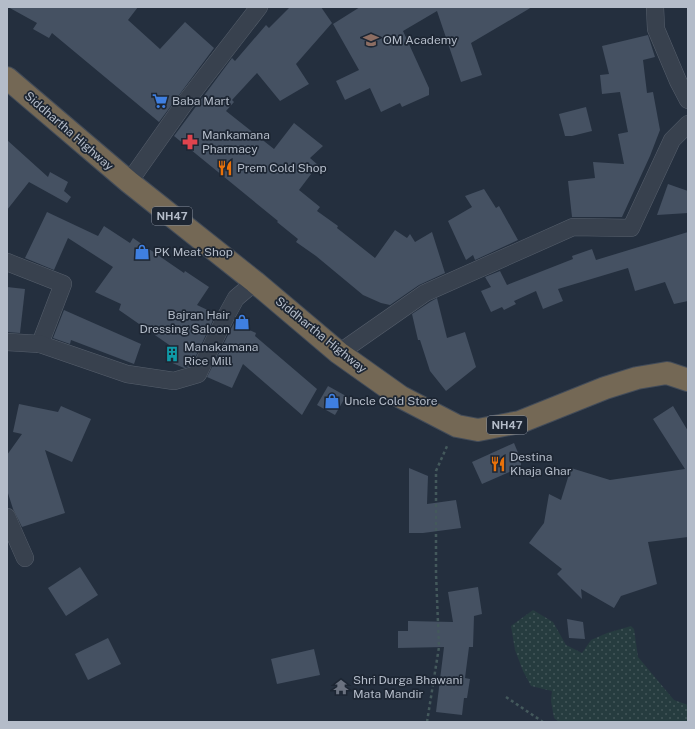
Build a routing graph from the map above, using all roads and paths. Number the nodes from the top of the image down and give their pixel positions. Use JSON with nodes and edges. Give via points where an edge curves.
{"nodes":[{"id":1,"x":259,"y":7,"type":"edge"},
{"id":2,"x":655,"y":7,"type":"edge"},
{"id":3,"x":7,"y":78,"type":"edge"},
{"id":4,"x":688,"y":100,"type":"edge"},
{"id":5,"x":688,"y":124,"type":"edge"},
{"id":6,"x":129,"y":182,"type":"junction"},
{"id":7,"x":7,"y":262,"type":"edge"},
{"id":8,"x":255,"y":282,"type":"junction"},
{"id":9,"x":7,"y":342,"type":"edge"},
{"id":10,"x":40,"y":344,"type":"junction"},
{"id":11,"x":339,"y":353,"type":"junction"},
{"id":12,"x":688,"y":380,"type":"edge"},
{"id":13,"x":457,"y":426,"type":"junction"},
{"id":14,"x":7,"y":517,"type":"edge"},
{"id":15,"x":25,"y":558,"type":"dead end"},
{"id":16,"x":506,"y":697,"type":"dead end"},
{"id":17,"x":427,"y":722,"type":"edge"},
{"id":18,"x":543,"y":722,"type":"edge"}],
"edges":[{"from":1,"to":6,"type":"street","via":[[184,104]]},
{"from":2,"to":4,"type":"street","via":[[656,29]]},
{"from":3,"to":6,"type":"highway","name":"Siddhartha Highway","number":"NH47"},
{"from":5,"to":11,"type":"street","via":[[672,140],[630,228],[573,227],[425,293]]},
{"from":6,"to":8,"type":"highway","name":"Siddhartha Highway","number":"NH47"},
{"from":7,"to":10,"type":"street","via":[[63,284]]},
{"from":8,"to":10,"type":"street","via":[[236,298],[198,374],[174,381],[127,374]]},
{"from":8,"to":11,"type":"highway","name":"Siddhartha Highway","number":"NH47"},
{"from":9,"to":10,"type":"street"},
{"from":11,"to":13,"type":"highway","name":"Siddhartha Highway","number":"NH47","via":[[401,397]]},
{"from":12,"to":13,"type":"highway","name":"Siddhartha Highway","number":"NH47","via":[[667,373],[637,378],[520,422],[478,430]]},
{"from":13,"to":17,"type":"path","via":[[436,471],[439,647]]},
{"from":14,"to":15,"type":"street"},
{"from":16,"to":18,"type":"path"}]}
